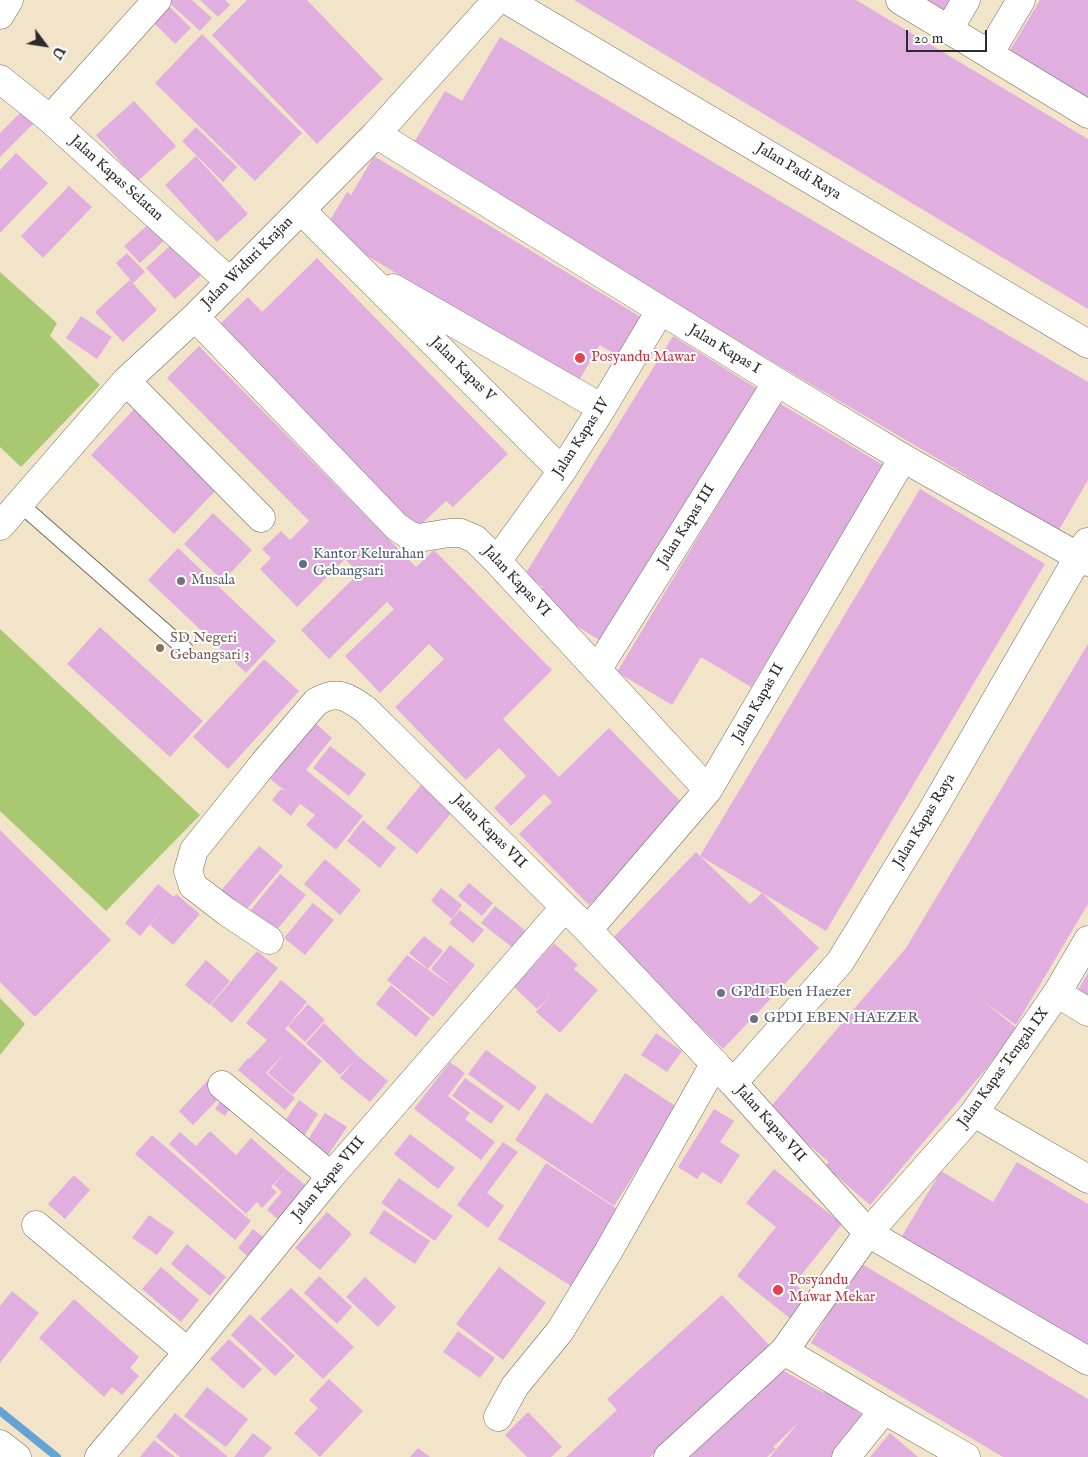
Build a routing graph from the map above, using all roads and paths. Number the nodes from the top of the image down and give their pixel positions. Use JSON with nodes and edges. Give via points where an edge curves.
{"nodes":[{"id":1,"x":9,"y":0,"type":"edge"},
{"id":2,"x":157,"y":0,"type":"edge"},
{"id":3,"x":497,"y":0,"type":"edge"},
{"id":4,"x":507,"y":0,"type":"edge"},
{"id":5,"x":900,"y":0,"type":"edge"},
{"id":6,"x":966,"y":0,"type":"edge"},
{"id":7,"x":1021,"y":0,"type":"edge"},
{"id":8,"x":0,"y":15,"type":"edge"},
{"id":9,"x":949,"y":29,"type":"junction"},
{"id":10,"x":989,"y":54,"type":"junction"},
{"id":11,"x":0,"y":78,"type":"edge"},
{"id":12,"x":1088,"y":114,"type":"edge"},
{"id":13,"x":50,"y":119,"type":"junction"},
{"id":14,"x":376,"y":134,"type":"junction"},
{"id":15,"x":301,"y":210,"type":"junction"},
{"id":16,"x":361,"y":269,"type":"junction"},
{"id":17,"x":230,"y":282,"type":"junction"},
{"id":18,"x":660,"y":311,"type":"junction"},
{"id":19,"x":194,"y":317,"type":"junction"},
{"id":20,"x":1088,"y":344,"type":"edge"},
{"id":21,"x":126,"y":381,"type":"junction"},
{"id":22,"x":777,"y":382,"type":"junction"},
{"id":23,"x":602,"y":408,"type":"junction"},
{"id":24,"x":904,"y":458,"type":"junction"},
{"id":25,"x":562,"y":471,"type":"junction"},
{"id":26,"x":20,"y":504,"type":"junction"},
{"id":27,"x":261,"y":518,"type":"dead end"},
{"id":28,"x":0,"y":526,"type":"edge"},
{"id":29,"x":1085,"y":553,"type":"edge"},
{"id":30,"x":497,"y":561,"type":"junction"},
{"id":31,"x":185,"y":649,"type":"dead end"},
{"id":32,"x":597,"y":670,"type":"junction"},
{"id":33,"x":708,"y":790,"type":"junction"},
{"id":34,"x":565,"y":907,"type":"junction"},
{"id":35,"x":588,"y":930,"type":"junction"},
{"id":36,"x":269,"y":940,"type":"dead end"},
{"id":37,"x":1088,"y":940,"type":"edge"},
{"id":38,"x":1057,"y":994,"type":"junction"},
{"id":39,"x":1088,"y":1012,"type":"edge"},
{"id":40,"x":715,"y":1063,"type":"junction"},
{"id":41,"x":733,"y":1083,"type":"junction"},
{"id":42,"x":222,"y":1085,"type":"dead end"},
{"id":43,"x":974,"y":1113,"type":"junction"},
{"id":44,"x":331,"y":1176,"type":"junction"},
{"id":45,"x":1088,"y":1179,"type":"edge"},
{"id":46,"x":36,"y":1225,"type":"dead end"},
{"id":47,"x":868,"y":1233,"type":"junction"},
{"id":48,"x":784,"y":1351,"type":"junction"},
{"id":49,"x":188,"y":1352,"type":"junction"},
{"id":50,"x":1088,"y":1361,"type":"edge"},
{"id":51,"x":884,"y":1410,"type":"junction"},
{"id":52,"x":498,"y":1417,"type":"dead end"},
{"id":53,"x":0,"y":1444,"type":"edge"},
{"id":54,"x":17,"y":1457,"type":"edge"},
{"id":55,"x":99,"y":1457,"type":"edge"},
{"id":56,"x":668,"y":1457,"type":"edge"},
{"id":57,"x":846,"y":1457,"type":"edge"},
{"id":58,"x":966,"y":1457,"type":"edge"}],
"edges":[{"from":1,"to":8,"type":"street"},
{"from":2,"to":13,"type":"street"},
{"from":3,"to":14,"type":"street","name":"Jalan Widuri Krajan"},
{"from":4,"to":20,"type":"street","name":"Jalan Padi Raya"},
{"from":5,"to":9,"type":"street"},
{"from":6,"to":9,"type":"street"},
{"from":7,"to":10,"type":"street"},
{"from":9,"to":10,"type":"street"},
{"from":10,"to":12,"type":"street"},
{"from":11,"to":13,"type":"street","name":"Jalan Kapas Selatan"},
{"from":13,"to":17,"type":"street","name":"Jalan Kapas Selatan"},
{"from":14,"to":15,"type":"street","name":"Jalan Widuri Krajan"},
{"from":14,"to":18,"type":"street","name":"Jalan Kapas I"},
{"from":15,"to":16,"type":"street","name":"Jalan Kapas V"},
{"from":15,"to":17,"type":"street","name":"Jalan Widuri Krajan"},
{"from":16,"to":23,"type":"street","name":"Jalan Kapas V"},
{"from":16,"to":25,"type":"street","name":"Jalan Kapas V"},
{"from":17,"to":19,"type":"street","name":"Jalan Widuri Krajan"},
{"from":18,"to":22,"type":"street","name":"Jalan Kapas I"},
{"from":18,"to":23,"type":"street","name":"Jalan Kapas IV"},
{"from":19,"to":21,"type":"street","name":"Jalan Widuri Krajan"},
{"from":19,"to":30,"type":"street","name":"Jalan Kapas VI","via":[[397,527],[418,538],[461,533],[475,539]]},
{"from":21,"to":26,"type":"street","name":"Jalan Widuri Krajan"},
{"from":21,"to":27,"type":"street"},
{"from":22,"to":24,"type":"street","name":"Jalan Kapas I"},
{"from":22,"to":32,"type":"street","name":"Jalan Kapas III"},
{"from":23,"to":25,"type":"street","name":"Jalan Kapas IV"},
{"from":24,"to":29,"type":"street","name":"Jalan Kapas I"},
{"from":24,"to":33,"type":"street","name":"Jalan Kapas II"},
{"from":25,"to":30,"type":"street","name":"Jalan Kapas IV"},
{"from":26,"to":28,"type":"street","name":"Jalan Widuri Krajan"},
{"from":26,"to":31,"type":"lane"},
{"from":29,"to":41,"type":"street","name":"Jalan Kapas Raya","via":[[840,962]]},
{"from":30,"to":32,"type":"street","name":"Jalan Kapas VI"},
{"from":32,"to":33,"type":"street","name":"Jalan Kapas VI"},
{"from":33,"to":35,"type":"street","name":"Jalan Kapas II"},
{"from":34,"to":35,"type":"street","name":"Jalan Kapas VII"},
{"from":34,"to":36,"type":"street","name":"Jalan Kapas VII","via":[[366,710],[350,698],[326,696],[316,702],[194,850],[188,871],[193,886]]},
{"from":34,"to":44,"type":"street","name":"Jalan Kapas VIII"},
{"from":35,"to":40,"type":"street","name":"Jalan Kapas VII"},
{"from":37,"to":38,"type":"street","name":"Jalan Kapas Tengah IX"},
{"from":38,"to":39,"type":"street"},
{"from":38,"to":43,"type":"street","name":"Jalan Kapas Tengah IX"},
{"from":40,"to":41,"type":"street","name":"Jalan Kapas VII"},
{"from":40,"to":52,"type":"street","via":[[560,1331],[515,1386]]},
{"from":41,"to":47,"type":"street","name":"Jalan Kapas VII"},
{"from":42,"to":44,"type":"street"},
{"from":43,"to":45,"type":"street"},
{"from":43,"to":47,"type":"street","name":"Jalan Kapas Tengah IX"},
{"from":44,"to":49,"type":"street","name":"Jalan Kapas VIII"},
{"from":46,"to":49,"type":"street"},
{"from":47,"to":48,"type":"street","name":"Jalan Kapas Tengah IX"},
{"from":47,"to":50,"type":"street","name":"Jalan Kapas VII"},
{"from":48,"to":51,"type":"street"},
{"from":48,"to":56,"type":"street","name":"Jalan Kapas Tengah IX"},
{"from":49,"to":55,"type":"street","name":"Jalan Kapas VIII"},
{"from":51,"to":57,"type":"street"},
{"from":51,"to":58,"type":"street"},
{"from":53,"to":54,"type":"street"}]}
